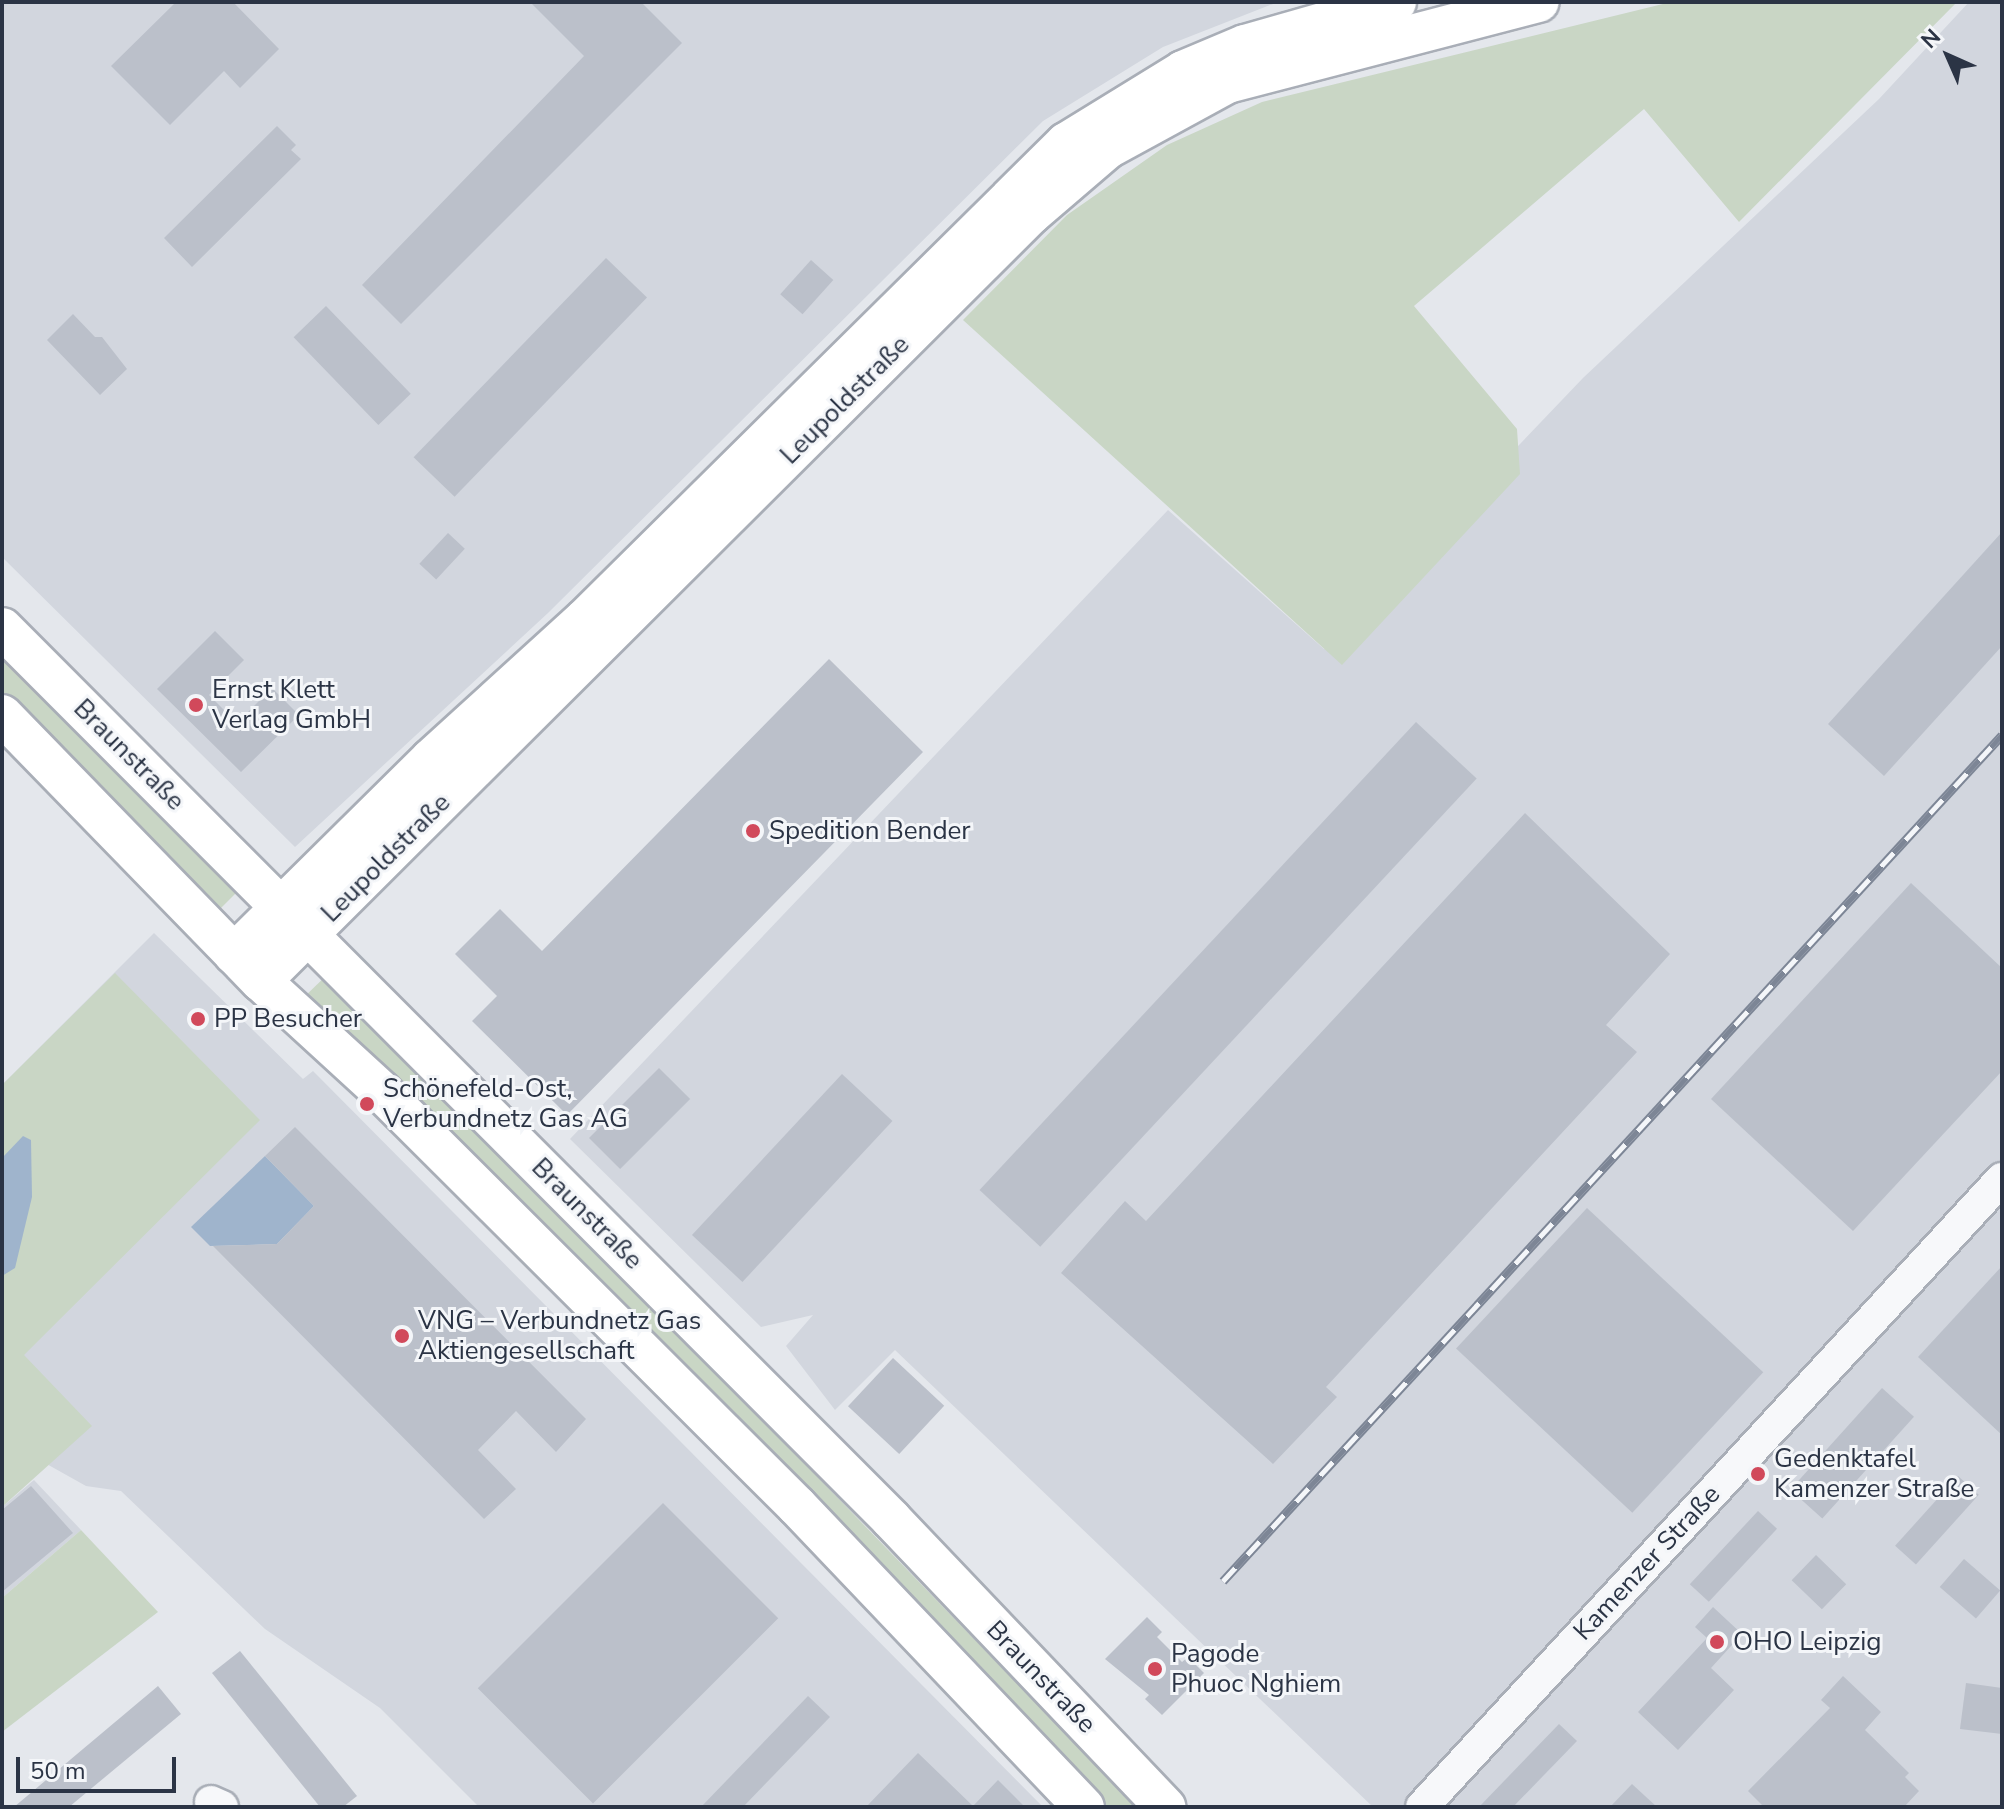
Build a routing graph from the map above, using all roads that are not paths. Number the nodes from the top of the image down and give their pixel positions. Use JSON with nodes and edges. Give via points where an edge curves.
{"nodes":[{"id":1,"x":1396,"y":2,"type":"edge"},
{"id":2,"x":1539,"y":2,"type":"edge"},
{"id":3,"x":2,"y":628,"type":"edge"},
{"id":4,"x":2,"y":715,"type":"edge"},
{"id":5,"x":295,"y":921,"type":"junction"},
{"id":6,"x":248,"y":968,"type":"junction"},
{"id":7,"x":2002,"y":1179,"type":"edge"},
{"id":8,"x":1084,"y":1807,"type":"edge"},
{"id":9,"x":1165,"y":1807,"type":"edge"},
{"id":10,"x":1422,"y":1807,"type":"edge"}],
"edges":[{"from":1,"to":5,"type":"main road","name":"Leupoldstraße","via":[[1245,45],[1183,71],[1066,143],[585,619],[431,759]]},
{"from":2,"to":5,"type":"main road","name":"Leupoldstraße","via":[[1227,83],[1108,148],[1019,225]]},
{"from":3,"to":5,"type":"main road","name":"Braunstraße"},
{"from":4,"to":6,"type":"main road"},
{"from":5,"to":6,"type":"main road","name":"Leupoldstraße"},
{"from":5,"to":9,"type":"main road","name":"Braunstraße","via":[[891,1519]]},
{"from":6,"to":8,"type":"main road","via":[[382,1092],[786,1495]]},
{"from":7,"to":10,"type":"street","name":"Kamenzer Straße"}]}
